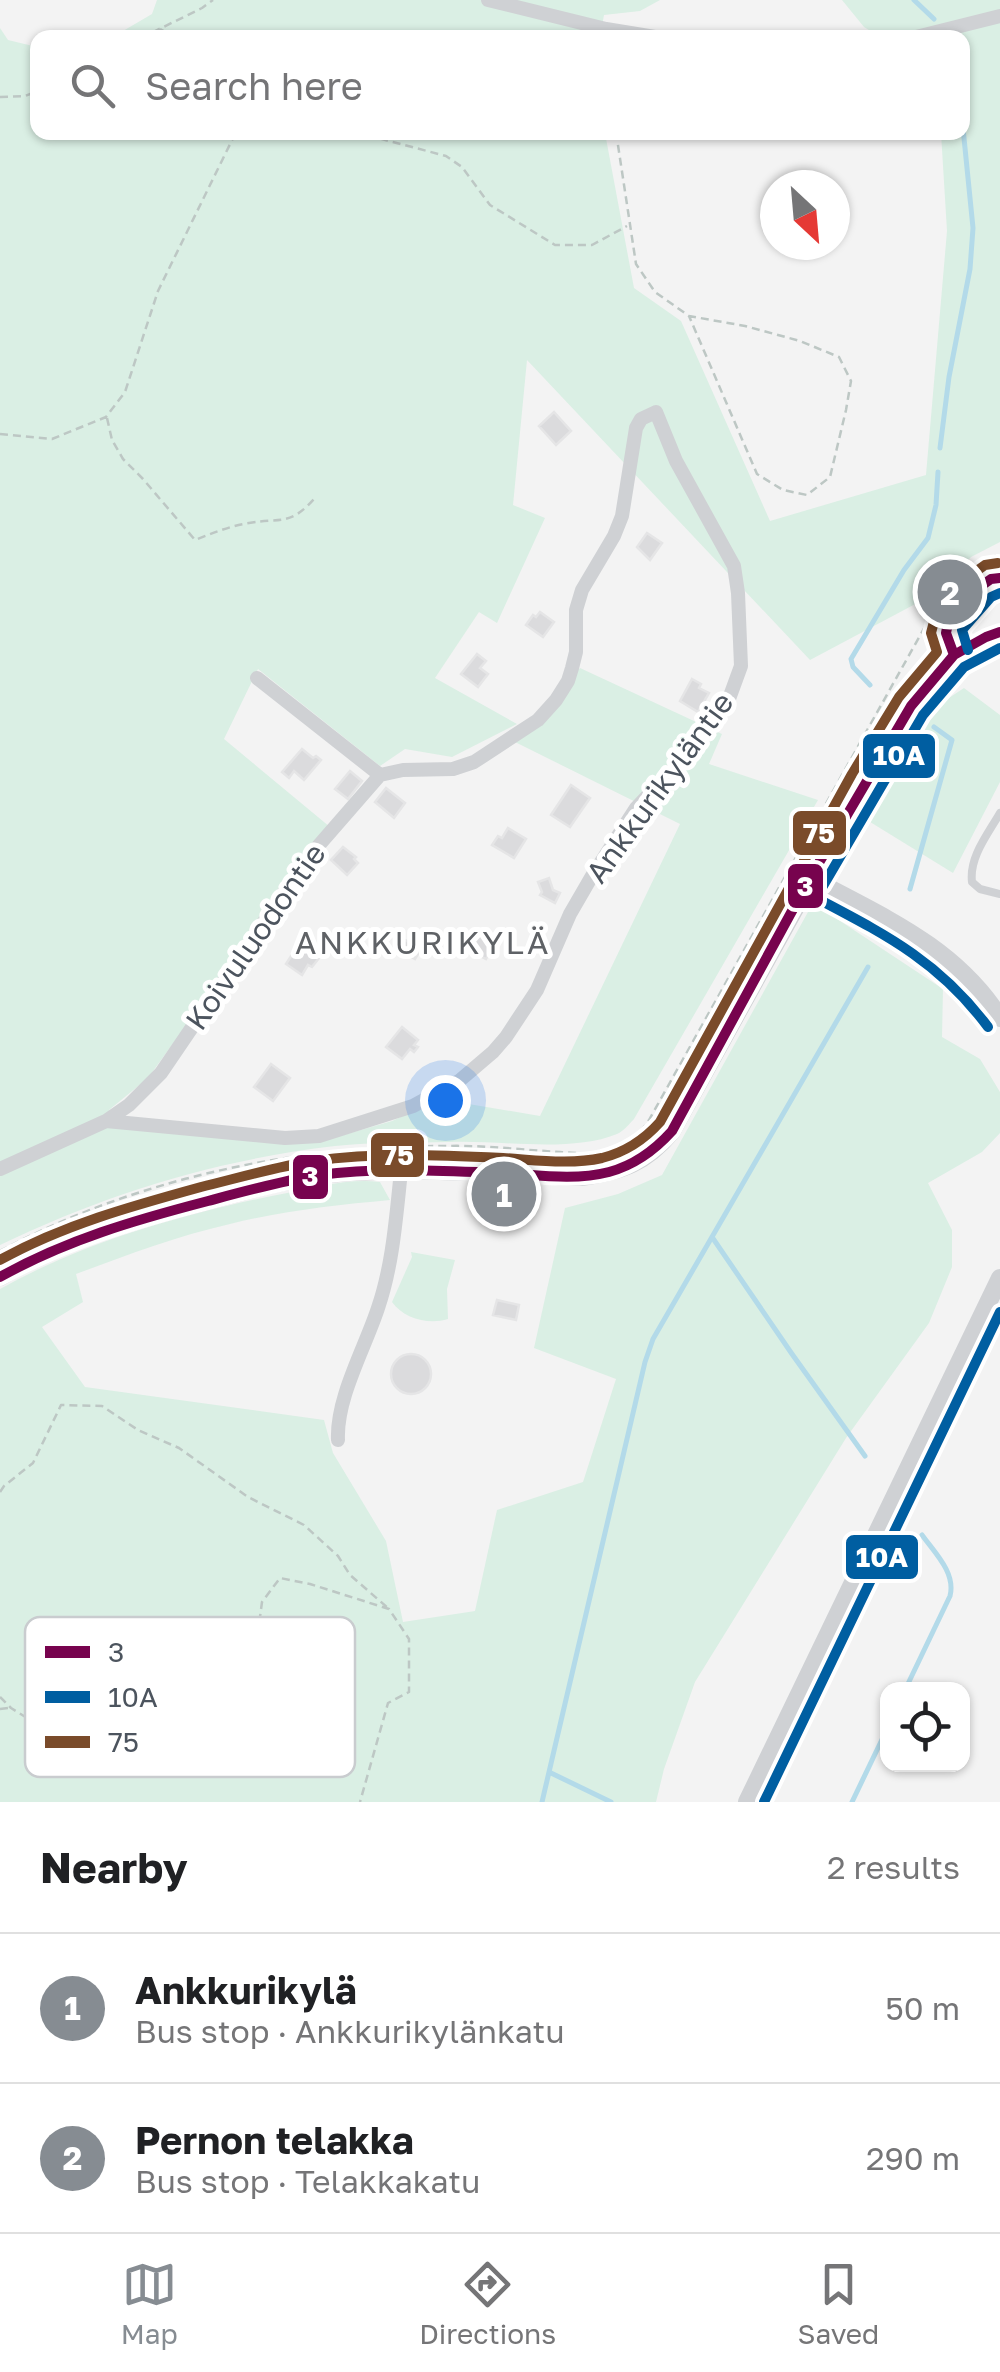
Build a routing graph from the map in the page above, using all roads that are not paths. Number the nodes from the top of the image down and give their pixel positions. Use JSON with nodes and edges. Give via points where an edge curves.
{"nodes":[{"id":1,"x":488,"y":0,"type":"edge"},
{"id":2,"x":1000,"y":16,"type":"edge"},
{"id":3,"x":612,"y":30,"type":"edge"},
{"id":4,"x":944,"y":30,"type":"edge"},
{"id":5,"x":1000,"y":578,"type":"edge"},
{"id":6,"x":1000,"y":632,"type":"edge"},
{"id":7,"x":954,"y":655,"type":"junction"},
{"id":8,"x":257,"y":678,"type":"dead end"},
{"id":9,"x":380,"y":775,"type":"junction"},
{"id":10,"x":1000,"y":813,"type":"edge"},
{"id":11,"x":810,"y":878,"type":"junction"},
{"id":12,"x":1000,"y":894,"type":"edge"},
{"id":13,"x":1000,"y":1018,"type":"edge"},
{"id":14,"x":106,"y":1120,"type":"junction"},
{"id":15,"x":0,"y":1169,"type":"edge"},
{"id":16,"x":401,"y":1171,"type":"junction"},
{"id":17,"x":0,"y":1277,"type":"edge"},
{"id":18,"x":1000,"y":1278,"type":"edge"},
{"id":19,"x":338,"y":1440,"type":"dead end"},
{"id":20,"x":746,"y":1802,"type":"edge"}],
"edges":[{"from":1,"to":3,"type":"street"},
{"from":2,"to":4,"type":"street"},
{"from":5,"to":7,"type":"street","via":[[981,586],[948,623]]},
{"from":6,"to":7,"type":"street"},
{"from":7,"to":11,"type":"street","via":[[910,706]]},
{"from":8,"to":9,"type":"street"},
{"from":9,"to":14,"type":"street","name":"Koivuluodontie","via":[[306,860],[161,1073]]},
{"from":9,"to":14,"type":"street","name":"Ankkurikyläntie","via":[[453,770],[474,762],[538,720],[556,700],[576,652],[582,590],[622,516],[636,428],[656,412],[734,566],[741,666],[726,707],[636,808],[592,876],[506,1037],[443,1092],[319,1136]]},
{"from":10,"to":12,"type":"lane","via":[[970,870],[972,882]]},
{"from":11,"to":13,"type":"street","via":[[923,939],[981,991]]},
{"from":11,"to":16,"type":"street","via":[[672,1131],[647,1157],[581,1177]]},
{"from":14,"to":15,"type":"street"},
{"from":16,"to":17,"type":"street","via":[[300,1179],[220,1198],[96,1234]]},
{"from":16,"to":19,"type":"street","via":[[383,1293],[340,1408]]},
{"from":18,"to":20,"type":"street"}]}
